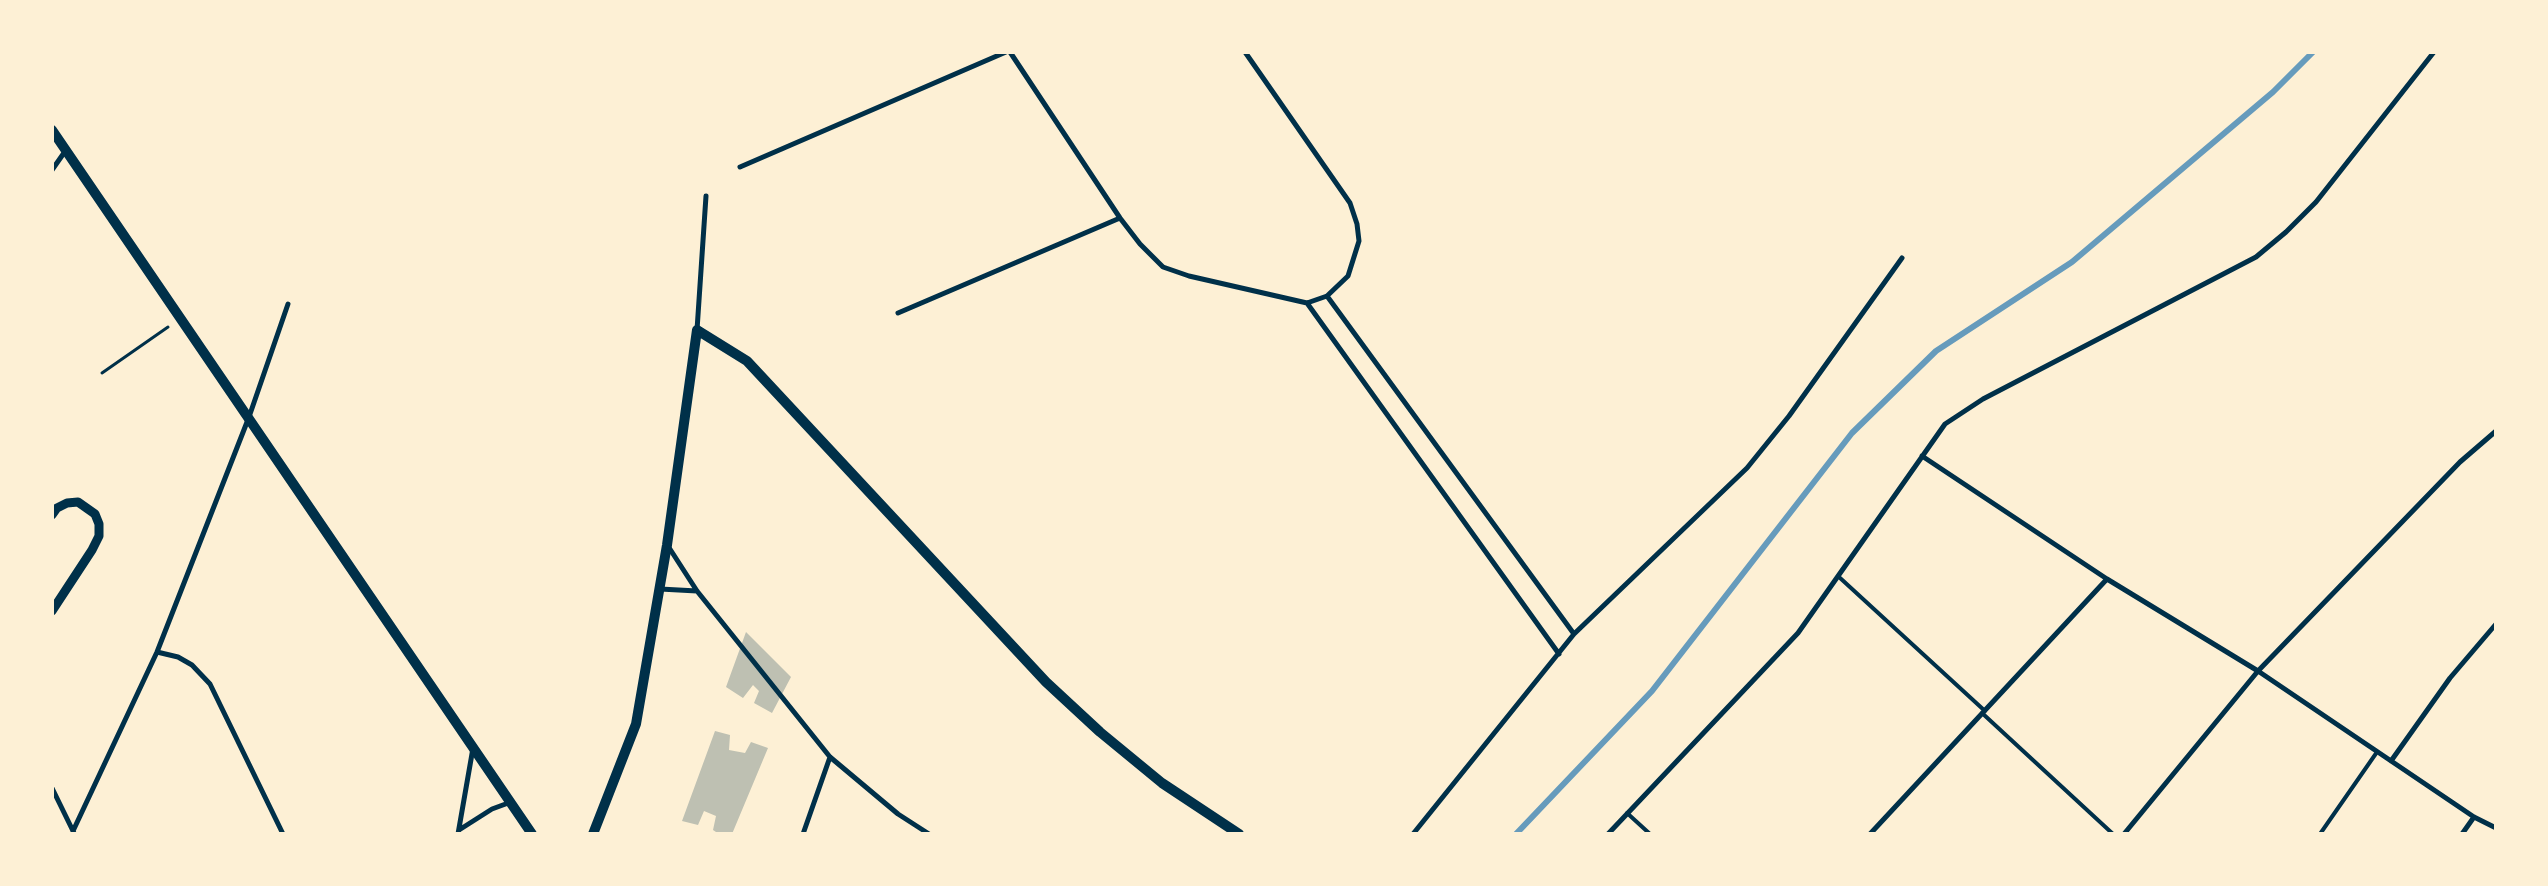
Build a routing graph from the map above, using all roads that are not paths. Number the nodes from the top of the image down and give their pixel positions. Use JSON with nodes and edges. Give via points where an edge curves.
{"nodes":[{"id":1,"x":1006,"y":52,"type":"edge"},
{"id":2,"x":1010,"y":52,"type":"edge"},
{"id":3,"x":1245,"y":52,"type":"edge"},
{"id":4,"x":2434,"y":52,"type":"edge"},
{"id":5,"x":52,"y":130,"type":"edge"},
{"id":6,"x":66,"y":150,"type":"junction"},
{"id":7,"x":740,"y":167,"type":"dead end"},
{"id":8,"x":52,"y":170,"type":"edge"},
{"id":9,"x":706,"y":196,"type":"dead end"},
{"id":10,"x":1120,"y":218,"type":"junction"},
{"id":11,"x":1902,"y":258,"type":"dead end"},
{"id":12,"x":1324,"y":297,"type":"junction"},
{"id":13,"x":1308,"y":303,"type":"junction"},
{"id":14,"x":288,"y":304,"type":"dead end"},
{"id":15,"x":898,"y":313,"type":"dead end"},
{"id":16,"x":697,"y":330,"type":"junction"},
{"id":17,"x":248,"y":417,"type":"junction"},
{"id":18,"x":2496,"y":431,"type":"edge"},
{"id":19,"x":1922,"y":456,"type":"junction"},
{"id":20,"x":52,"y":515,"type":"edge"},
{"id":21,"x":667,"y":545,"type":"junction"},
{"id":22,"x":1839,"y":577,"type":"junction"},
{"id":23,"x":2107,"y":579,"type":"junction"},
{"id":24,"x":660,"y":589,"type":"junction"},
{"id":25,"x":696,"y":591,"type":"junction"},
{"id":26,"x":52,"y":611,"type":"edge"},
{"id":27,"x":2496,"y":624,"type":"edge"},
{"id":28,"x":1574,"y":634,"type":"junction"},
{"id":29,"x":157,"y":652,"type":"junction"},
{"id":30,"x":1558,"y":654,"type":"junction"},
{"id":31,"x":2258,"y":671,"type":"junction"},
{"id":32,"x":1983,"y":712,"type":"junction"},
{"id":33,"x":473,"y":747,"type":"junction"},
{"id":34,"x":2377,"y":752,"type":"junction"},
{"id":35,"x":830,"y":757,"type":"junction"},
{"id":36,"x":2391,"y":761,"type":"junction"},
{"id":37,"x":52,"y":788,"type":"edge"},
{"id":38,"x":511,"y":802,"type":"junction"},
{"id":39,"x":1627,"y":813,"type":"junction"},
{"id":40,"x":2474,"y":817,"type":"junction"},
{"id":41,"x":2496,"y":828,"type":"edge"},
{"id":42,"x":74,"y":832,"type":"edge"},
{"id":43,"x":459,"y":832,"type":"edge"},
{"id":44,"x":284,"y":834,"type":"edge"},
{"id":45,"x":532,"y":834,"type":"edge"},
{"id":46,"x":593,"y":834,"type":"edge"},
{"id":47,"x":803,"y":834,"type":"edge"},
{"id":48,"x":930,"y":834,"type":"edge"},
{"id":49,"x":1240,"y":834,"type":"edge"},
{"id":50,"x":1413,"y":834,"type":"edge"},
{"id":51,"x":1608,"y":834,"type":"edge"},
{"id":52,"x":1650,"y":834,"type":"edge"},
{"id":53,"x":1870,"y":834,"type":"edge"},
{"id":54,"x":2113,"y":834,"type":"edge"},
{"id":55,"x":2124,"y":834,"type":"edge"},
{"id":56,"x":2320,"y":834,"type":"edge"},
{"id":57,"x":2462,"y":834,"type":"edge"}],
"edges":[{"from":1,"to":7,"type":"street"},
{"from":2,"to":10,"type":"street"},
{"from":3,"to":12,"type":"street","via":[[1350,203],[1357,224],[1359,241],[1348,276]]},
{"from":4,"to":19,"type":"street","via":[[2316,202],[2256,257],[1983,399],[1945,424]]},
{"from":5,"to":6,"type":"main road"},
{"from":6,"to":8,"type":"street"},
{"from":6,"to":17,"type":"main road"},
{"from":9,"to":16,"type":"street"},
{"from":10,"to":13,"type":"street","via":[[1163,266],[1189,276]]},
{"from":10,"to":15,"type":"street"},
{"from":11,"to":28,"type":"street","via":[[1789,416],[1747,468]]},
{"from":12,"to":13,"type":"street"},
{"from":12,"to":28,"type":"street"},
{"from":13,"to":30,"type":"street"},
{"from":14,"to":17,"type":"street"},
{"from":16,"to":21,"type":"main road"},
{"from":16,"to":49,"type":"main road","via":[[747,361],[1046,682],[1162,783]]},
{"from":17,"to":29,"type":"street"},
{"from":17,"to":33,"type":"main road"},
{"from":18,"to":31,"type":"street","via":[[2460,462]]},
{"from":19,"to":22,"type":"street"},
{"from":19,"to":23,"type":"street"},
{"from":20,"to":26,"type":"street","via":[[67,503],[78,502],[95,514],[99,536]]},
{"from":21,"to":24,"type":"main road"},
{"from":21,"to":25,"type":"street"},
{"from":22,"to":32,"type":"lane"},
{"from":22,"to":39,"type":"street","via":[[1798,633]]},
{"from":23,"to":31,"type":"street"},
{"from":23,"to":32,"type":"street"},
{"from":24,"to":25,"type":"street"},
{"from":24,"to":46,"type":"main road","via":[[636,724]]},
{"from":25,"to":35,"type":"street"},
{"from":27,"to":36,"type":"street","via":[[2450,678]]},
{"from":28,"to":30,"type":"street"},
{"from":29,"to":42,"type":"street"},
{"from":29,"to":44,"type":"street","via":[[178,657],[210,684]]},
{"from":30,"to":50,"type":"street"},
{"from":31,"to":34,"type":"street"},
{"from":31,"to":55,"type":"street"},
{"from":32,"to":53,"type":"street"},
{"from":32,"to":54,"type":"lane"},
{"from":33,"to":38,"type":"main road"},
{"from":33,"to":43,"type":"street"},
{"from":34,"to":36,"type":"street"},
{"from":34,"to":56,"type":"lane"},
{"from":35,"to":47,"type":"street"},
{"from":35,"to":48,"type":"street","via":[[898,814]]},
{"from":36,"to":40,"type":"street"},
{"from":37,"to":42,"type":"street"},
{"from":38,"to":43,"type":"street","via":[[492,809]]},
{"from":38,"to":45,"type":"main road"},
{"from":39,"to":51,"type":"street"},
{"from":39,"to":52,"type":"lane"},
{"from":40,"to":41,"type":"street"},
{"from":40,"to":57,"type":"street"}]}
